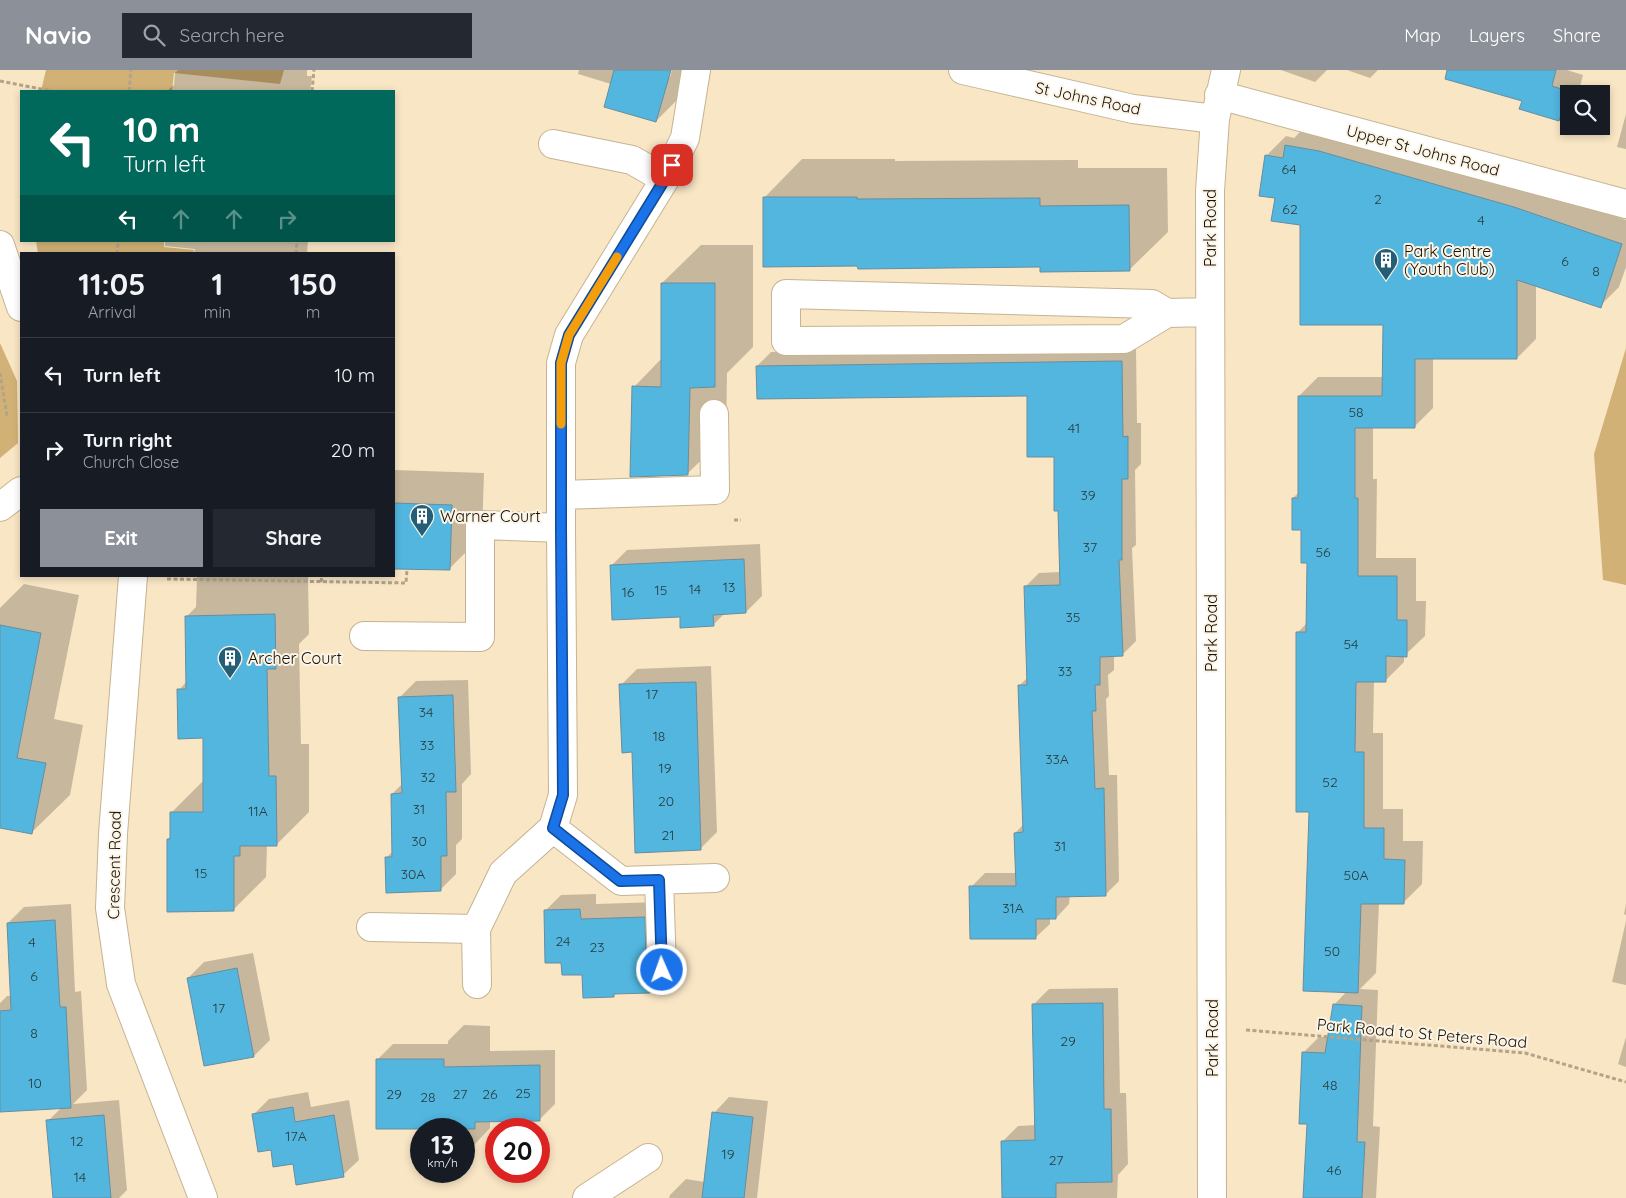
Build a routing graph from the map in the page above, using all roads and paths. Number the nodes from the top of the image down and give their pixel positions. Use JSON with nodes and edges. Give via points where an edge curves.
{"nodes":[{"id":1,"x":131,"y":70,"type":"edge"},
{"id":2,"x":314,"y":70,"type":"edge"},
{"id":3,"x":696,"y":70,"type":"edge"},
{"id":4,"x":963,"y":70,"type":"edge"},
{"id":5,"x":0,"y":81,"type":"edge"},
{"id":6,"x":47,"y":90,"type":"edge"},
{"id":7,"x":129,"y":90,"type":"edge"},
{"id":8,"x":312,"y":90,"type":"edge"},
{"id":9,"x":1220,"y":95,"type":"edge"},
{"id":10,"x":553,"y":144,"type":"dead end"},
{"id":11,"x":665,"y":179,"type":"junction"},
{"id":12,"x":1626,"y":204,"type":"edge"},
{"id":13,"x":0,"y":245,"type":"edge"},
{"id":14,"x":20,"y":304,"type":"edge"},
{"id":15,"x":1210,"y":312,"type":"junction"},
{"id":16,"x":1167,"y":313,"type":"junction"},
{"id":17,"x":0,"y":373,"type":"edge"},
{"id":18,"x":714,"y":414,"type":"dead end"},
{"id":19,"x":8,"y":416,"type":"dead end"},
{"id":20,"x":20,"y":492,"type":"edge"},
{"id":21,"x":561,"y":495,"type":"junction"},
{"id":22,"x":0,"y":507,"type":"edge"},
{"id":23,"x":561,"y":528,"type":"junction"},
{"id":24,"x":407,"y":569,"type":"dead end"},
{"id":25,"x":134,"y":577,"type":"edge"},
{"id":26,"x":322,"y":577,"type":"edge"},
{"id":27,"x":239,"y":578,"type":"edge"},
{"id":28,"x":321,"y":582,"type":"junction"},
{"id":29,"x":364,"y":636,"type":"dead end"},
{"id":30,"x":553,"y":828,"type":"junction"},
{"id":31,"x":715,"y":878,"type":"dead end"},
{"id":32,"x":659,"y":880,"type":"junction"},
{"id":33,"x":371,"y":927,"type":"dead end"},
{"id":34,"x":476,"y":929,"type":"junction"},
{"id":35,"x":662,"y":970,"type":"dead end"},
{"id":36,"x":477,"y":984,"type":"dead end"},
{"id":37,"x":1212,"y":1027,"type":"junction"},
{"id":38,"x":1626,"y":1082,"type":"edge"},
{"id":39,"x":648,"y":1158,"type":"dead end"},
{"id":40,"x":203,"y":1198,"type":"edge"},
{"id":41,"x":587,"y":1198,"type":"edge"},
{"id":42,"x":1212,"y":1198,"type":"edge"}],
"edges":[{"from":1,"to":7,"type":"path"},
{"from":2,"to":8,"type":"path"},
{"from":3,"to":11,"type":"street","via":[[685,138]]},
{"from":4,"to":9,"type":"street","name":"St Johns Road","via":[[1133,109]]},
{"from":5,"to":6,"type":"path"},
{"from":9,"to":12,"type":"street","name":"Upper St Johns Road"},
{"from":9,"to":15,"type":"street","name":"Park Road","via":[[1210,191]]},
{"from":10,"to":11,"type":"street","via":[[632,160]]},
{"from":11,"to":21,"type":"street","via":[[569,335],[561,363]]},
{"from":13,"to":14,"type":"street"},
{"from":15,"to":16,"type":"street"},
{"from":15,"to":37,"type":"street","name":"Park Road"},
{"from":16,"to":16,"type":"street","via":[[1152,304],[786,294],[786,341],[1124,339]]},
{"from":17,"to":19,"type":"path"},
{"from":18,"to":21,"type":"street","via":[[715,490]]},
{"from":20,"to":22,"type":"street"},
{"from":21,"to":23,"type":"street"},
{"from":23,"to":29,"type":"street","via":[[480,525],[480,637]]},
{"from":23,"to":30,"type":"street","via":[[563,795]]},
{"from":24,"to":28,"type":"path","via":[[406,584]]},
{"from":25,"to":27,"type":"path"},
{"from":25,"to":40,"type":"street","name":"Crescent Road","via":[[110,908],[121,984]]},
{"from":26,"to":28,"type":"path"},
{"from":27,"to":28,"type":"path"},
{"from":30,"to":32,"type":"street","via":[[620,881]]},
{"from":30,"to":34,"type":"street","via":[[503,873]]},
{"from":31,"to":32,"type":"street"},
{"from":32,"to":35,"type":"street"},
{"from":33,"to":34,"type":"street"},
{"from":34,"to":36,"type":"street"},
{"from":37,"to":38,"type":"path","name":"Park Road to St Peters Road","via":[[1526,1053]]},
{"from":37,"to":42,"type":"street","name":"Park Road"},
{"from":39,"to":41,"type":"street"}]}
